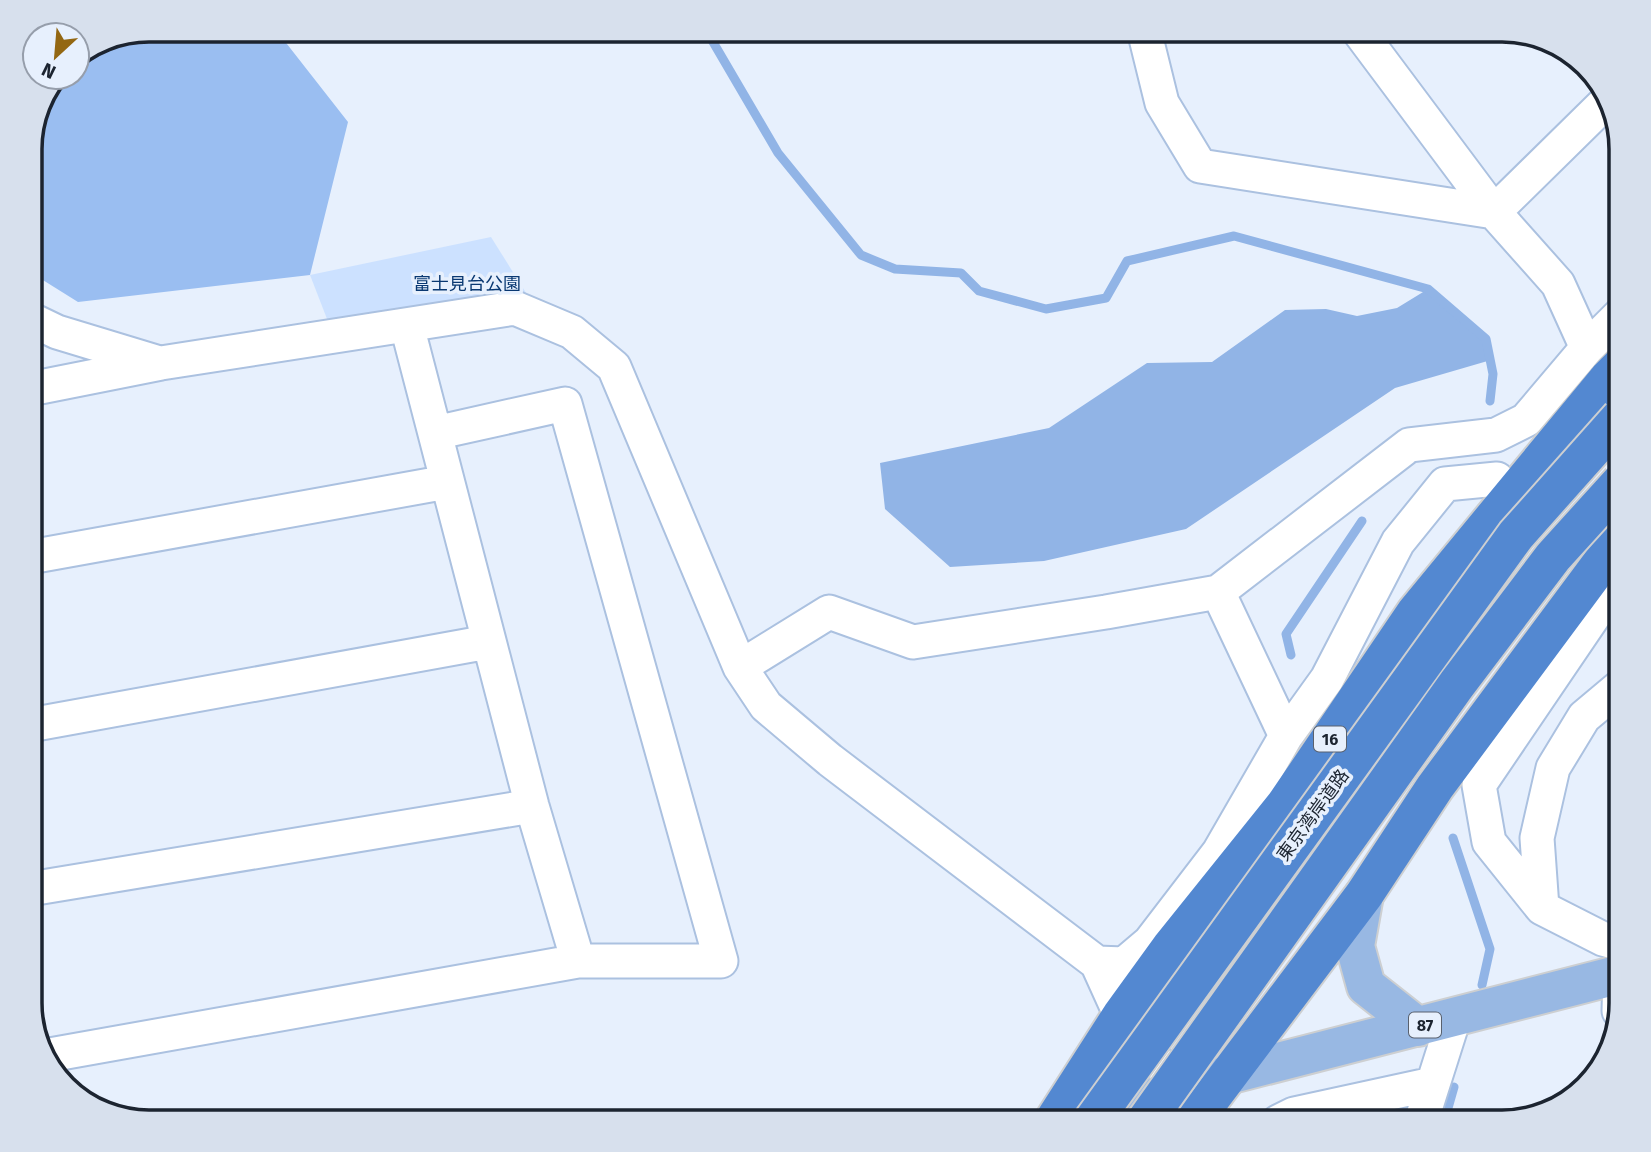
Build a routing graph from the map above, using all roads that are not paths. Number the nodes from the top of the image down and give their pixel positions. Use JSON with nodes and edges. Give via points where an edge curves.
{"nodes":[{"id":1,"x":1147,"y":42,"type":"edge"},
{"id":2,"x":1367,"y":42,"type":"edge"},
{"id":3,"x":1601,"y":107,"type":"edge"},
{"id":4,"x":1494,"y":212,"type":"junction"},
{"id":5,"x":42,"y":324,"type":"edge"},
{"id":6,"x":407,"y":326,"type":"junction"},
{"id":7,"x":1609,"y":326,"type":"edge"},
{"id":8,"x":1587,"y":348,"type":"junction"},
{"id":9,"x":161,"y":363,"type":"junction"},
{"id":10,"x":1609,"y":378,"type":"edge"},
{"id":11,"x":42,"y":387,"type":"edge"},
{"id":12,"x":1609,"y":431,"type":"edge"},
{"id":13,"x":435,"y":433,"type":"junction"},
{"id":14,"x":1497,"y":478,"type":"dead end"},
{"id":15,"x":447,"y":482,"type":"junction"},
{"id":16,"x":1609,"y":495,"type":"edge"},
{"id":17,"x":1609,"y":553,"type":"edge"},
{"id":18,"x":42,"y":555,"type":"edge"},
{"id":19,"x":1218,"y":592,"type":"junction"},
{"id":20,"x":1609,"y":593,"type":"edge"},
{"id":21,"x":488,"y":642,"type":"junction"},
{"id":22,"x":740,"y":667,"type":"junction"},
{"id":23,"x":1609,"y":695,"type":"edge"},
{"id":24,"x":42,"y":723,"type":"edge"},
{"id":25,"x":1286,"y":736,"type":"junction"},
{"id":26,"x":532,"y":806,"type":"junction"},
{"id":27,"x":42,"y":887,"type":"edge"},
{"id":28,"x":1364,"y":895,"type":"junction"},
{"id":29,"x":1542,"y":908,"type":"junction"},
{"id":30,"x":1609,"y":952,"type":"edge"},
{"id":31,"x":578,"y":961,"type":"junction"},
{"id":32,"x":1097,"y":963,"type":"junction"},
{"id":33,"x":1609,"y":979,"type":"edge"},
{"id":34,"x":1121,"y":1016,"type":"junction"},
{"id":35,"x":1436,"y":1022,"type":"junction"},
{"id":36,"x":55,"y":1054,"type":"edge"},
{"id":37,"x":1228,"y":1075,"type":"junction"},
{"id":38,"x":1432,"y":1084,"type":"junction"},
{"id":39,"x":1191,"y":1104,"type":"edge"},
{"id":40,"x":1061,"y":1110,"type":"edge"},
{"id":41,"x":1100,"y":1110,"type":"edge"},
{"id":42,"x":1150,"y":1110,"type":"edge"},
{"id":43,"x":1154,"y":1110,"type":"edge"},
{"id":44,"x":1312,"y":1110,"type":"edge"},
{"id":45,"x":1424,"y":1110,"type":"edge"}],
"edges":[{"from":1,"to":4,"type":"street","via":[[1162,103],[1200,166]]},
{"from":2,"to":4,"type":"street"},
{"from":3,"to":4,"type":"street"},
{"from":4,"to":8,"type":"street","via":[[1558,284]]},
{"from":5,"to":9,"type":"street"},
{"from":6,"to":9,"type":"street"},
{"from":6,"to":13,"type":"street"},
{"from":6,"to":22,"type":"street","via":[[515,309],[572,332],[614,367]]},
{"from":7,"to":8,"type":"street"},
{"from":8,"to":19,"type":"street","via":[[1526,420],[1496,435],[1409,445]]},
{"from":9,"to":11,"type":"street"},
{"from":10,"to":34,"type":"highway","number":"16","via":[[1416,612],[1285,805]]},
{"from":12,"to":41,"type":"highway","name":"東京湾岸道路","number":"16","bridge":true,"via":[[1516,536]]},
{"from":13,"to":15,"type":"street"},
{"from":13,"to":31,"type":"street","via":[[565,404],[721,961]]},
{"from":14,"to":25,"type":"street","via":[[1445,484],[1398,542],[1326,679]]},
{"from":15,"to":18,"type":"street"},
{"from":15,"to":21,"type":"street"},
{"from":16,"to":43,"type":"highway","bridge":true,"via":[[1553,557],[1457,684]]},
{"from":17,"to":28,"type":"highway","via":[[1435,787]]},
{"from":19,"to":22,"type":"street","via":[[913,642],[829,612]]},
{"from":19,"to":25,"type":"street"},
{"from":20,"to":29,"type":"street","via":[[1479,785],[1489,842]]},
{"from":21,"to":24,"type":"street"},
{"from":21,"to":26,"type":"street"},
{"from":22,"to":32,"type":"street","via":[[766,706],[830,760]]},
{"from":23,"to":29,"type":"street","via":[[1584,717],[1552,768],[1537,838]]},
{"from":25,"to":32,"type":"street","via":[[1219,852],[1150,942],[1124,964]]},
{"from":26,"to":27,"type":"street"},
{"from":26,"to":31,"type":"street"},
{"from":28,"to":35,"type":"main road","via":[[1355,946],[1366,986]]},
{"from":28,"to":37,"type":"highway"},
{"from":29,"to":30,"type":"street","via":[[1603,939]]},
{"from":31,"to":36,"type":"street"},
{"from":32,"to":34,"type":"street"},
{"from":33,"to":35,"type":"main road","number":"87"},
{"from":34,"to":39,"type":"street"},
{"from":34,"to":40,"type":"highway","number":"16"},
{"from":35,"to":37,"type":"main road","number":"87"},
{"from":35,"to":38,"type":"street"},
{"from":37,"to":39,"type":"highway"},
{"from":38,"to":44,"type":"street"},
{"from":38,"to":45,"type":"street"},
{"from":39,"to":42,"type":"main road"}]}
